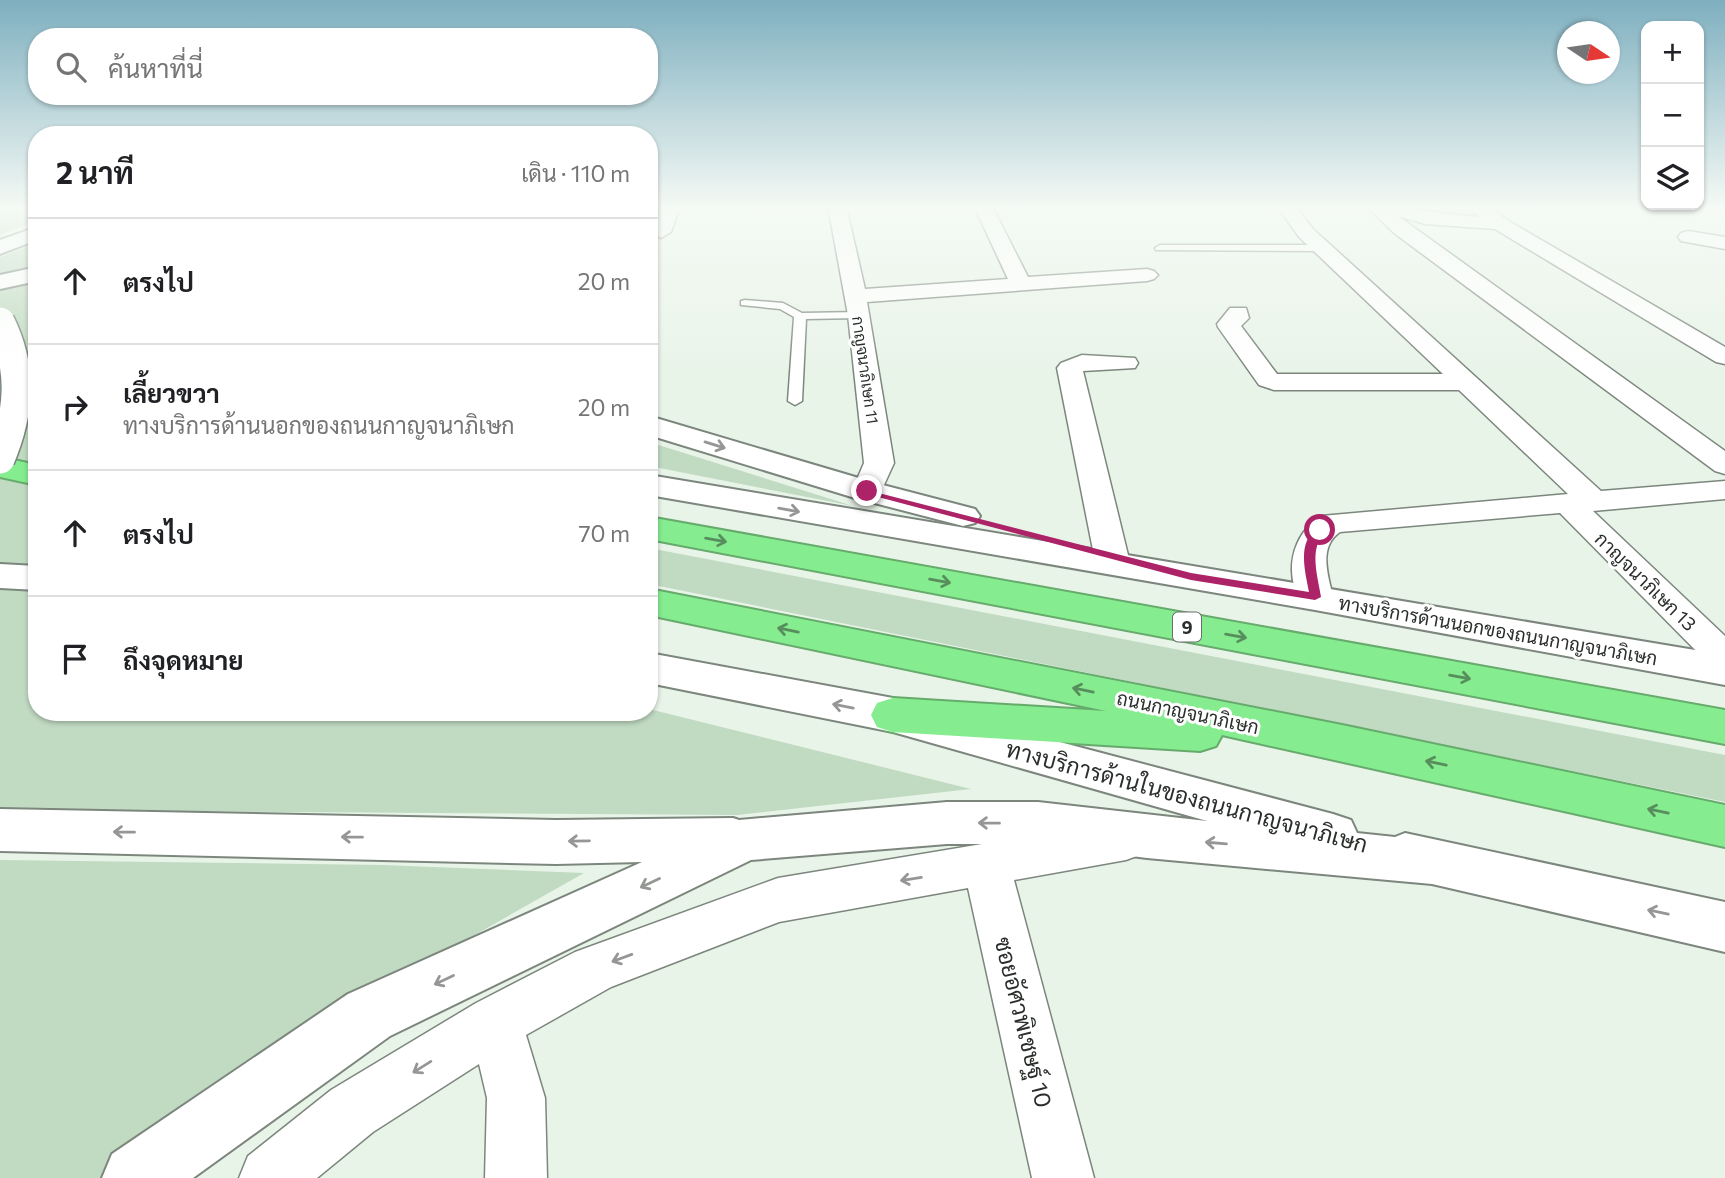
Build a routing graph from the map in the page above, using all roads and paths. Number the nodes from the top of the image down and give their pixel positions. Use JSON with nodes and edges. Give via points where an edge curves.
{"nodes":[{"id":1,"x":848,"y":261,"type":"edge"},
{"id":2,"x":1010,"y":261,"type":"edge"},
{"id":3,"x":1337,"y":261,"type":"edge"},
{"id":4,"x":1445,"y":261,"type":"edge"},
{"id":5,"x":1564,"y":261,"type":"edge"},
{"id":6,"x":1147,"y":275,"type":"dead end"},
{"id":7,"x":28,"y":276,"type":"edge"},
{"id":8,"x":0,"y":282,"type":"edge"},
{"id":9,"x":1021,"y":284,"type":"junction"},
{"id":10,"x":745,"y":303,"type":"dead end"},
{"id":11,"x":857,"y":305,"type":"junction"},
{"id":12,"x":1238,"y":313,"type":"dead end"},
{"id":13,"x":800,"y":316,"type":"junction"},
{"id":14,"x":0,"y":322,"type":"edge"},
{"id":15,"x":1725,"y":357,"type":"edge"},
{"id":16,"x":1126,"y":363,"type":"dead end"},
{"id":17,"x":1465,"y":382,"type":"junction"},
{"id":18,"x":795,"y":401,"type":"dead end"},
{"id":19,"x":0,"y":405,"type":"edge"},
{"id":20,"x":28,"y":410,"type":"edge"},
{"id":21,"x":658,"y":428,"type":"edge"},
{"id":22,"x":0,"y":459,"type":"edge"},
{"id":23,"x":1725,"y":465,"type":"edge"},
{"id":24,"x":0,"y":467,"type":"edge"},
{"id":25,"x":28,"y":473,"type":"edge"},
{"id":26,"x":658,"y":487,"type":"edge"},
{"id":27,"x":1725,"y":490,"type":"edge"},
{"id":28,"x":867,"y":491,"type":"junction"},
{"id":29,"x":1581,"y":503,"type":"junction"},
{"id":30,"x":658,"y":530,"type":"edge"},
{"id":31,"x":1111,"y":555,"type":"junction"},
{"id":32,"x":0,"y":576,"type":"edge"},
{"id":33,"x":1191,"y":577,"type":"junction"},
{"id":34,"x":28,"y":578,"type":"edge"},
{"id":35,"x":1315,"y":597,"type":"junction"},
{"id":36,"x":658,"y":604,"type":"edge"},
{"id":37,"x":1725,"y":658,"type":"edge"},
{"id":38,"x":658,"y":670,"type":"edge"},
{"id":39,"x":1725,"y":670,"type":"edge"},
{"id":40,"x":893,"y":715,"type":"junction"},
{"id":41,"x":1725,"y":727,"type":"edge"},
{"id":42,"x":1342,"y":743,"type":"junction"},
{"id":43,"x":1725,"y":826,"type":"edge"},
{"id":44,"x":0,"y":830,"type":"edge"},
{"id":45,"x":1147,"y":836,"type":"junction"},
{"id":46,"x":745,"y":839,"type":"junction"},
{"id":47,"x":1430,"y":862,"type":"junction"},
{"id":48,"x":987,"y":866,"type":"junction"},
{"id":49,"x":1725,"y":927,"type":"edge"},
{"id":50,"x":495,"y":1022,"type":"junction"},
{"id":51,"x":289,"y":1172,"type":"edge"},
{"id":52,"x":136,"y":1178,"type":"edge"},
{"id":53,"x":516,"y":1178,"type":"edge"},
{"id":54,"x":1063,"y":1178,"type":"edge"}],
"edges":[{"from":1,"to":11,"type":"street","name":"กาญจนาภิเษก 11"},
{"from":2,"to":9,"type":"street"},
{"from":3,"to":17,"type":"street","name":"กาญจนาภิเษก 13"},
{"from":4,"to":23,"type":"street"},
{"from":5,"to":15,"type":"street"},
{"from":6,"to":9,"type":"street"},
{"from":7,"to":8,"type":"main road"},
{"from":9,"to":11,"type":"street"},
{"from":10,"to":13,"type":"lane","via":[[783,306]]},
{"from":11,"to":13,"type":"lane"},
{"from":11,"to":28,"type":"street","name":"กาญจนาภิเษก 11","via":[[879,463]]},
{"from":12,"to":17,"type":"street","via":[[1230,327],[1273,382]]},
{"from":13,"to":18,"type":"lane"},
{"from":14,"to":22,"type":"main road","bridge":true,"via":[[11,341],[19,383]]},
{"from":16,"to":31,"type":"street","via":[[1082,362],[1070,368]]},
{"from":17,"to":29,"type":"street","name":"กาญจนาภิเษก 13"},
{"from":19,"to":20,"type":"highway"},
{"from":21,"to":28,"type":"main road","one_way":true},
{"from":24,"to":25,"type":"highway"},
{"from":26,"to":33,"type":"main road","name":"ทางบริการด้านนอกของถนนกาญจนาภิเษก","one_way":true},
{"from":27,"to":29,"type":"street"},
{"from":28,"to":31,"type":"main road"},
{"from":29,"to":35,"type":"street","via":[[1332,523],[1312,539],[1308,555]]},
{"from":29,"to":37,"type":"street","name":"กาญจนาภิเษก 13"},
{"from":30,"to":41,"type":"highway","number":"9","one_way":true},
{"from":31,"to":33,"type":"main road"},
{"from":32,"to":34,"type":"main road"},
{"from":33,"to":35,"type":"main road","name":"ทางบริการด้านนอกของถนนกาญจนาภิเษก"},
{"from":35,"to":39,"type":"main road","name":"ทางบริการด้านนอกของถนนกาญจนาภิเษก"},
{"from":42,"to":36,"type":"highway","name":"ถนนกาญจนาภิเษก","one_way":true},
{"from":40,"to":38,"type":"main road","name":"ทางบริการด้านในของถนนกาญจนาภิเษก","one_way":true},
{"from":40,"to":42,"type":"highway"},
{"from":40,"to":47,"type":"main road","name":"ทางบริการด้านในของถนนกาญจนาภิเษก"},
{"from":43,"to":42,"type":"highway","name":"ถนนกาญจนาภิเษก","one_way":true},
{"from":46,"to":44,"type":"main road","one_way":true,"via":[[556,842]]},
{"from":45,"to":46,"type":"main road","one_way":true,"via":[[1038,824],[947,822]]},
{"from":47,"to":45,"type":"main road","one_way":true},
{"from":45,"to":48,"type":"street"},
{"from":46,"to":52,"type":"main road","one_way":true,"via":[[369,1015]]},
{"from":49,"to":47,"type":"main road","name":"ทางบริการด้านในของถนนกาญจนาภิเษก","one_way":true},
{"from":48,"to":50,"type":"street","one_way":true,"via":[[778,900],[593,969]]},
{"from":48,"to":54,"type":"street","name":"ซอยอัศวพิเชษฐ์ 10"},
{"from":50,"to":51,"type":"street","one_way":true,"via":[[352,1111]]},
{"from":50,"to":53,"type":"street","via":[[516,1098]]}]}
